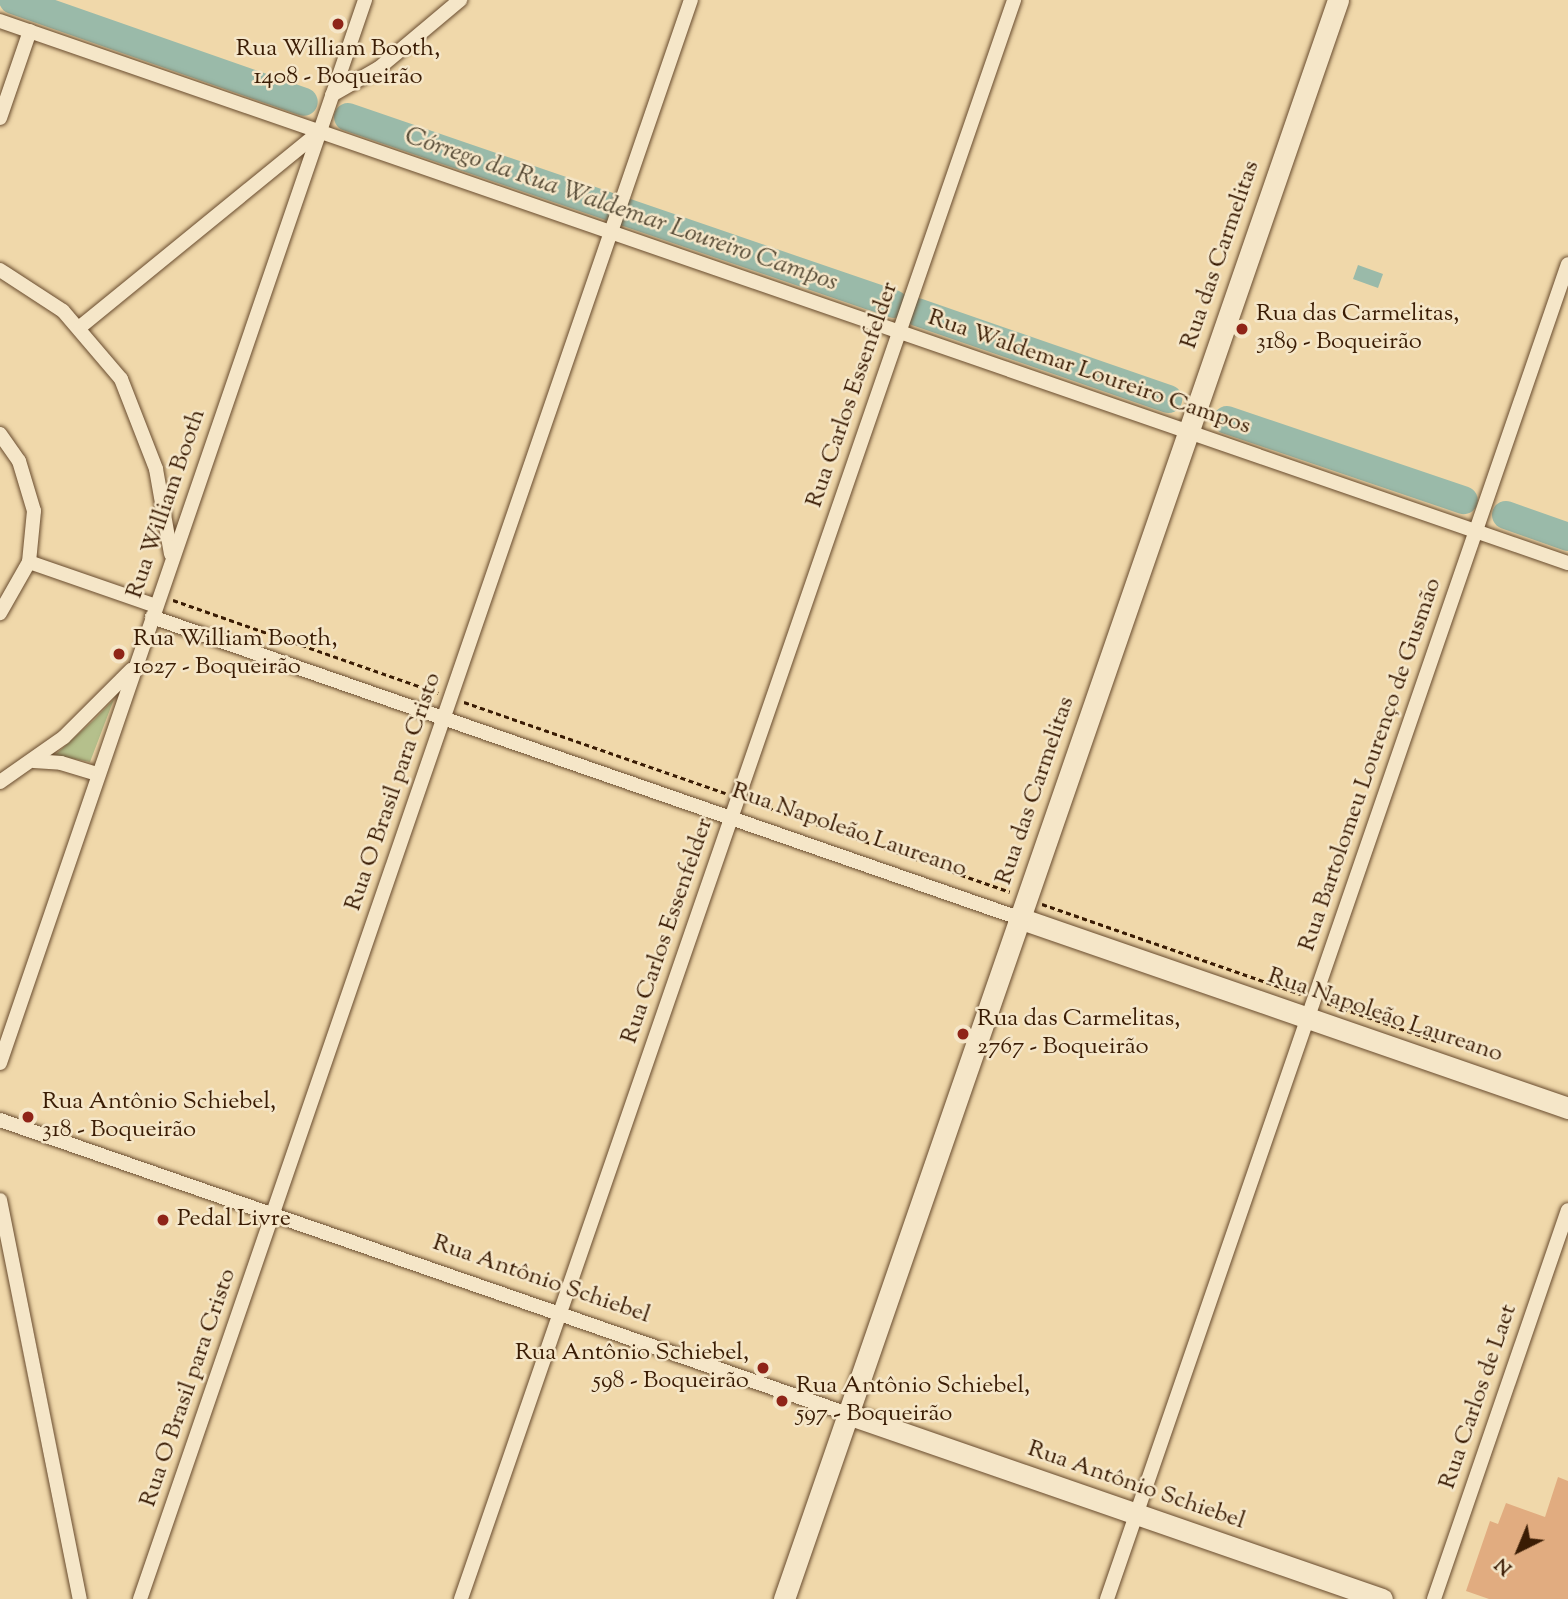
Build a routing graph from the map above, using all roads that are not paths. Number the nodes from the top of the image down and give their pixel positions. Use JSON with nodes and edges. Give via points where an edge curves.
{"nodes":[{"id":1,"x":365,"y":0,"type":"edge"},
{"id":2,"x":460,"y":0,"type":"edge"},
{"id":3,"x":691,"y":0,"type":"edge"},
{"id":4,"x":1014,"y":0,"type":"edge"},
{"id":5,"x":1338,"y":0,"type":"edge"},
{"id":6,"x":0,"y":21,"type":"edge"},
{"id":7,"x":30,"y":32,"type":"junction"},
{"id":8,"x":332,"y":95,"type":"junction"},
{"id":9,"x":0,"y":118,"type":"edge"},
{"id":10,"x":320,"y":132,"type":"junction"},
{"id":11,"x":611,"y":232,"type":"junction"},
{"id":12,"x":1568,"y":264,"type":"edge"},
{"id":13,"x":0,"y":270,"type":"edge"},
{"id":14,"x":80,"y":327,"type":"junction"},
{"id":15,"x":899,"y":332,"type":"junction"},
{"id":16,"x":1188,"y":432,"type":"junction"},
{"id":17,"x":0,"y":434,"type":"edge"},
{"id":18,"x":1476,"y":531,"type":"junction"},
{"id":19,"x":172,"y":560,"type":"junction"},
{"id":20,"x":30,"y":562,"type":"junction"},
{"id":21,"x":1568,"y":563,"type":"edge"},
{"id":22,"x":154,"y":612,"type":"junction"},
{"id":23,"x":0,"y":613,"type":"edge"},
{"id":24,"x":136,"y":663,"type":"junction"},
{"id":25,"x":443,"y":718,"type":"junction"},
{"id":26,"x":34,"y":761,"type":"junction"},
{"id":27,"x":98,"y":774,"type":"junction"},
{"id":28,"x":0,"y":782,"type":"edge"},
{"id":29,"x":732,"y":818,"type":"junction"},
{"id":30,"x":1020,"y":918,"type":"junction"},
{"id":31,"x":1308,"y":1017,"type":"junction"},
{"id":32,"x":0,"y":1063,"type":"edge"},
{"id":33,"x":1568,"y":1108,"type":"edge"},
{"id":34,"x":0,"y":1120,"type":"edge"},
{"id":35,"x":0,"y":1200,"type":"edge"},
{"id":36,"x":1568,"y":1210,"type":"edge"},
{"id":37,"x":273,"y":1215,"type":"junction"},
{"id":38,"x":560,"y":1314,"type":"junction"},
{"id":39,"x":848,"y":1414,"type":"junction"},
{"id":40,"x":1136,"y":1514,"type":"junction"},
{"id":41,"x":80,"y":1599,"type":"edge"},
{"id":42,"x":140,"y":1599,"type":"edge"},
{"id":43,"x":461,"y":1599,"type":"edge"},
{"id":44,"x":784,"y":1599,"type":"edge"},
{"id":45,"x":1107,"y":1599,"type":"edge"},
{"id":46,"x":1382,"y":1599,"type":"edge"},
{"id":47,"x":1434,"y":1599,"type":"edge"}],
"edges":[{"from":1,"to":8,"type":"street","name":"Rua William Booth"},
{"from":2,"to":8,"type":"street","via":[[379,68]]},
{"from":3,"to":11,"type":"street","name":"Rua O Brasil para Cristo"},
{"from":4,"to":15,"type":"street","name":"Rua Carlos Essenfelder"},
{"from":5,"to":16,"type":"street","name":"Rua das Carmelitas"},
{"from":6,"to":7,"type":"street","name":"Rua Waldemar Loureiro Campos"},
{"from":7,"to":9,"type":"street"},
{"from":7,"to":10,"type":"street","name":"Rua Waldemar Loureiro Campos"},
{"from":8,"to":10,"type":"street","name":"Rua William Booth"},
{"from":10,"to":11,"type":"street","name":"Rua Waldemar Loureiro Campos"},
{"from":10,"to":14,"type":"street"},
{"from":10,"to":19,"type":"street","name":"Rua William Booth"},
{"from":11,"to":15,"type":"street","name":"Rua Waldemar Loureiro Campos"},
{"from":11,"to":25,"type":"street","name":"Rua O Brasil para Cristo"},
{"from":12,"to":18,"type":"street","name":"Rua Bartolomeu Lourenço de Gusmão"},
{"from":13,"to":14,"type":"street","via":[[44,296]]},
{"from":14,"to":19,"type":"street","via":[[121,379],[135,408],[163,499]]},
{"from":15,"to":16,"type":"street","name":"Rua Waldemar Loureiro Campos"},
{"from":15,"to":29,"type":"street","name":"Rua Carlos Essenfelder"},
{"from":16,"to":18,"type":"street","name":"Rua Waldemar Loureiro Campos"},
{"from":16,"to":30,"type":"street","name":"Rua das Carmelitas"},
{"from":17,"to":20,"type":"street","via":[[28,483],[33,511]]},
{"from":18,"to":21,"type":"street","name":"Rua Waldemar Loureiro Campos"},
{"from":18,"to":31,"type":"street","name":"Rua Bartolomeu Lourenço de Gusmão"},
{"from":19,"to":22,"type":"street","name":"Rua William Booth"},
{"from":20,"to":22,"type":"street","name":"Rua Napoleão Laureano"},
{"from":20,"to":23,"type":"street"},
{"from":22,"to":24,"type":"street","name":"Rua William Booth"},
{"from":22,"to":25,"type":"street","name":"Rua Napoleão Laureano"},
{"from":24,"to":26,"type":"street"},
{"from":24,"to":27,"type":"street","name":"Rua William Booth"},
{"from":25,"to":29,"type":"street","name":"Rua Napoleão Laureano"},
{"from":25,"to":37,"type":"street","name":"Rua O Brasil para Cristo"},
{"from":26,"to":27,"type":"street"},
{"from":26,"to":28,"type":"street"},
{"from":27,"to":32,"type":"street","name":"Rua William Booth"},
{"from":29,"to":30,"type":"street","name":"Rua Napoleão Laureano"},
{"from":29,"to":38,"type":"street","name":"Rua Carlos Essenfelder"},
{"from":30,"to":31,"type":"street","name":"Rua Napoleão Laureano"},
{"from":30,"to":39,"type":"street","name":"Rua das Carmelitas"},
{"from":31,"to":33,"type":"street","name":"Rua Napoleão Laureano"},
{"from":31,"to":40,"type":"street","name":"Rua Bartolomeu Lourenço de Gusmão"},
{"from":34,"to":37,"type":"street","name":"Rua Antônio Schiebel"},
{"from":35,"to":41,"type":"street"},
{"from":36,"to":47,"type":"street","name":"Rua Carlos de Laet"},
{"from":37,"to":38,"type":"street","name":"Rua Antônio Schiebel"},
{"from":37,"to":42,"type":"street","name":"Rua O Brasil para Cristo"},
{"from":38,"to":39,"type":"street","name":"Rua Antônio Schiebel"},
{"from":38,"to":43,"type":"street","name":"Rua Carlos Essenfelder"},
{"from":39,"to":40,"type":"street","name":"Rua Antônio Schiebel"},
{"from":39,"to":44,"type":"street","name":"Rua das Carmelitas"},
{"from":40,"to":45,"type":"street","name":"Rua Bartolomeu Lourenço de Gusmão"},
{"from":40,"to":46,"type":"street","name":"Rua Antônio Schiebel"}]}
